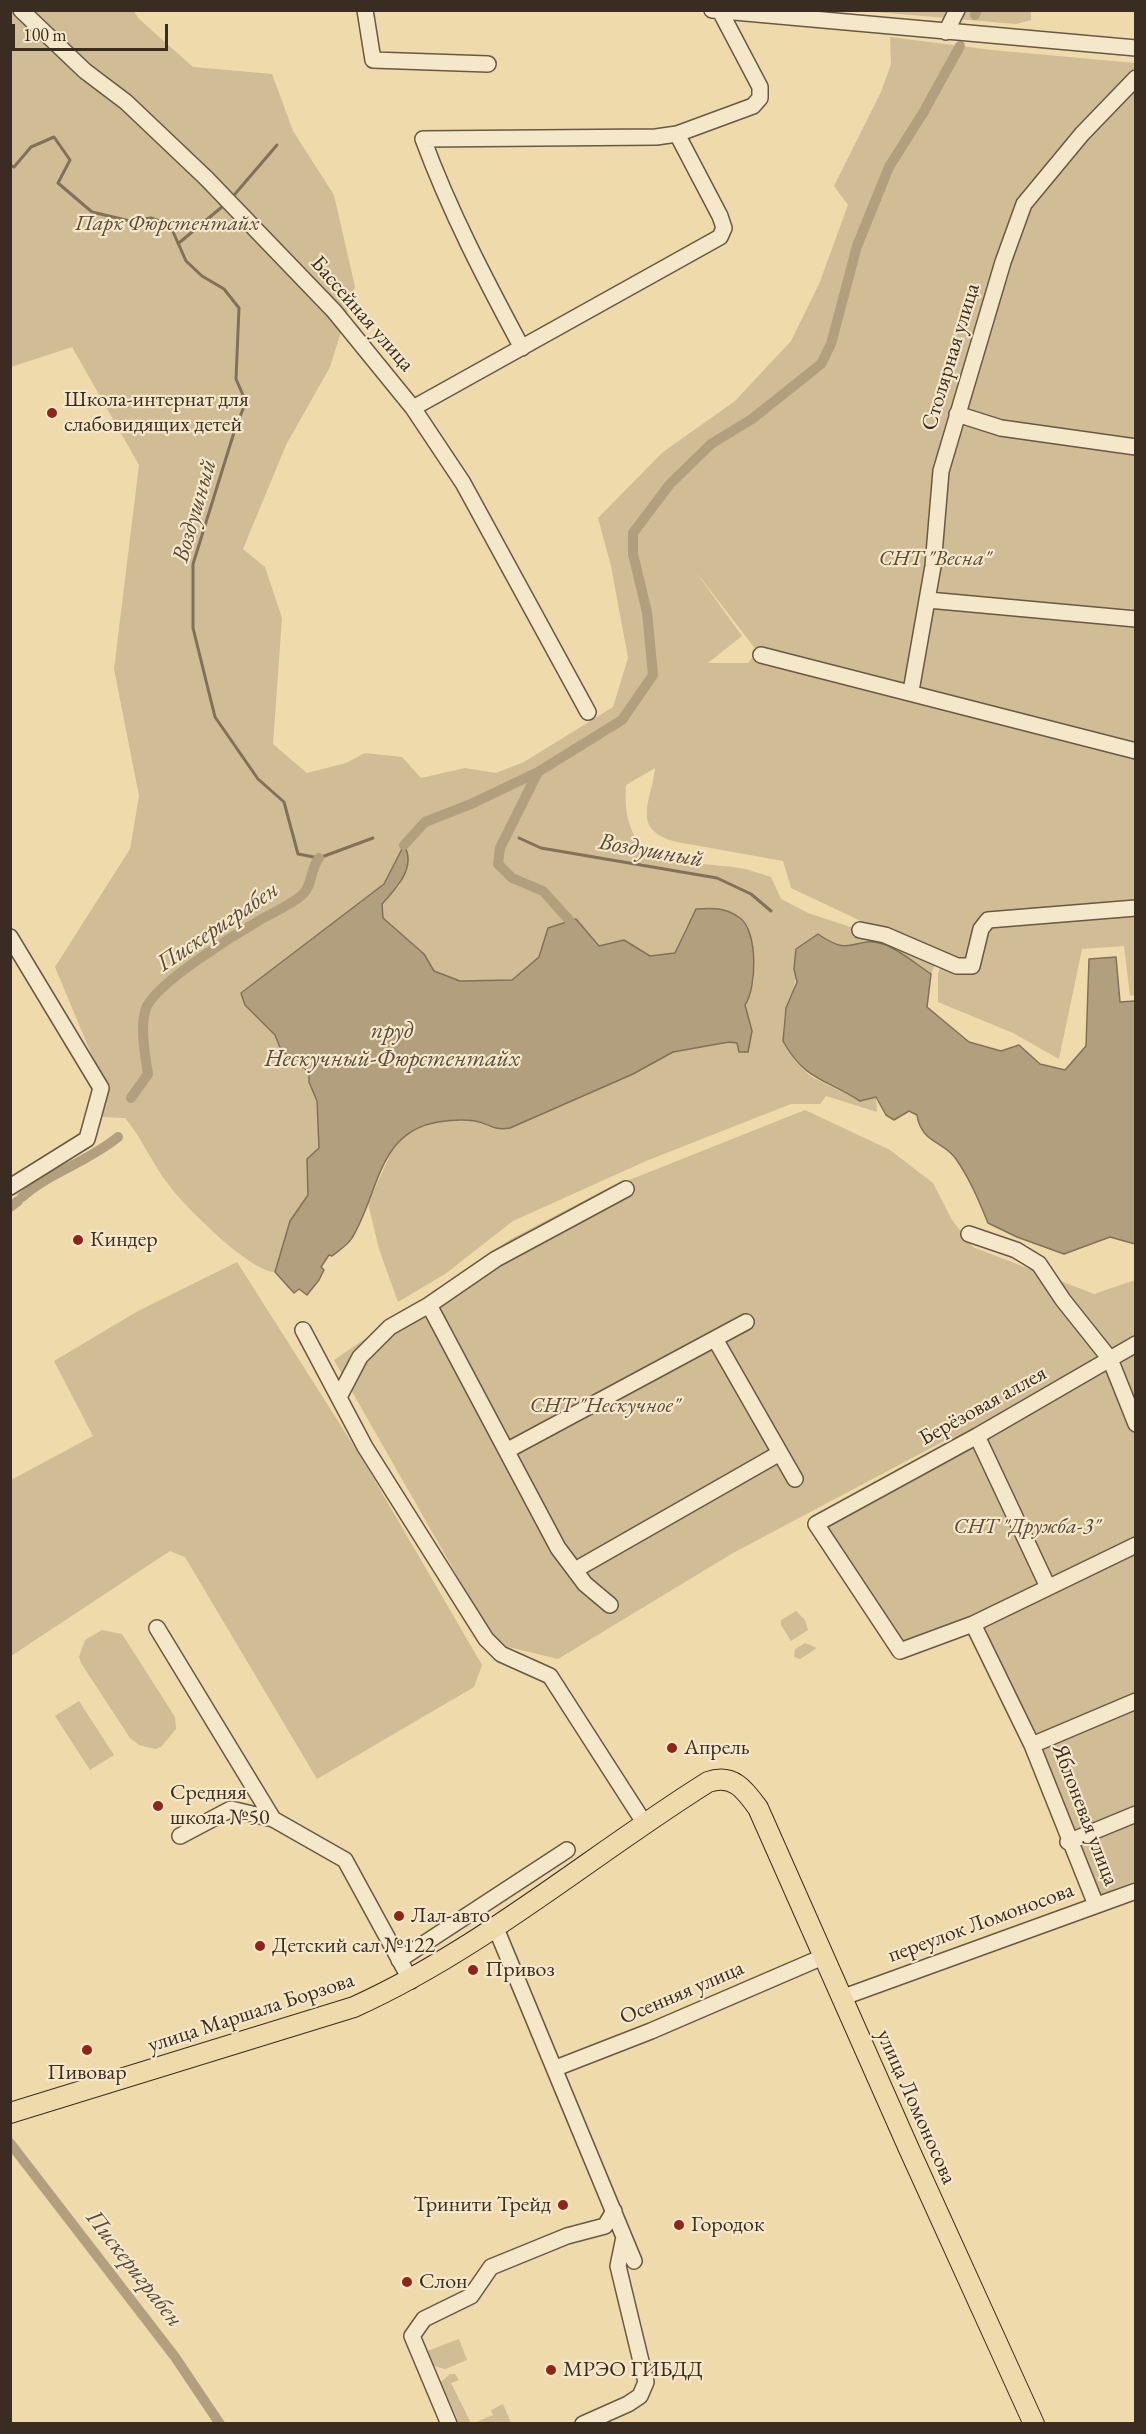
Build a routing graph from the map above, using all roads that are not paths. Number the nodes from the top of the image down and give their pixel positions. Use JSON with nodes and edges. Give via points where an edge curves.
{"nodes":[{"id":1,"x":21,"y":10,"type":"edge"},
{"id":2,"x":365,"y":10,"type":"edge"},
{"id":3,"x":712,"y":10,"type":"edge"},
{"id":4,"x":957,"y":10,"type":"edge"},
{"id":5,"x":720,"y":11,"type":"edge"},
{"id":6,"x":946,"y":32,"type":"junction"},
{"id":7,"x":1136,"y":48,"type":"edge"},
{"id":8,"x":488,"y":64,"type":"dead end"},
{"id":9,"x":1136,"y":78,"type":"edge"},
{"id":10,"x":677,"y":134,"type":"junction"},
{"id":11,"x":522,"y":348,"type":"junction"},
{"id":12,"x":413,"y":408,"type":"junction"},
{"id":13,"x":957,"y":414,"type":"junction"},
{"id":14,"x":1136,"y":447,"type":"edge"},
{"id":15,"x":928,"y":600,"type":"junction"},
{"id":16,"x":1136,"y":619,"type":"edge"},
{"id":17,"x":761,"y":655,"type":"dead end"},
{"id":18,"x":911,"y":692,"type":"junction"},
{"id":19,"x":588,"y":712,"type":"dead end"},
{"id":20,"x":1136,"y":751,"type":"edge"},
{"id":21,"x":1136,"y":908,"type":"edge"},
{"id":22,"x":860,"y":930,"type":"dead end"},
{"id":23,"x":10,"y":937,"type":"edge"},
{"id":24,"x":10,"y":1187,"type":"edge"},
{"id":25,"x":626,"y":1189,"type":"dead end"},
{"id":26,"x":969,"y":1233,"type":"dead end"},
{"id":27,"x":429,"y":1305,"type":"junction"},
{"id":28,"x":746,"y":1322,"type":"dead end"},
{"id":29,"x":303,"y":1330,"type":"dead end"},
{"id":30,"x":714,"y":1339,"type":"junction"},
{"id":31,"x":1136,"y":1344,"type":"edge"},
{"id":32,"x":1110,"y":1359,"type":"junction"},
{"id":33,"x":339,"y":1396,"type":"junction"},
{"id":34,"x":1136,"y":1424,"type":"edge"},
{"id":35,"x":977,"y":1436,"type":"junction"},
{"id":36,"x":508,"y":1450,"type":"junction"},
{"id":37,"x":780,"y":1453,"type":"junction"},
{"id":38,"x":795,"y":1479,"type":"dead end"},
{"id":39,"x":1136,"y":1545,"type":"edge"},
{"id":40,"x":575,"y":1570,"type":"junction"},
{"id":41,"x":1048,"y":1587,"type":"junction"},
{"id":42,"x":610,"y":1605,"type":"dead end"},
{"id":43,"x":973,"y":1624,"type":"junction"},
{"id":44,"x":157,"y":1628,"type":"dead end"},
{"id":45,"x":1136,"y":1701,"type":"edge"},
{"id":46,"x":1032,"y":1745,"type":"junction"},
{"id":47,"x":758,"y":1808,"type":"joint"},
{"id":48,"x":1136,"y":1814,"type":"edge"},
{"id":49,"x":273,"y":1819,"type":"junction"},
{"id":50,"x":645,"y":1824,"type":"junction"},
{"id":51,"x":180,"y":1836,"type":"dead end"},
{"id":52,"x":1068,"y":1842,"type":"junction"},
{"id":53,"x":567,"y":1850,"type":"dead end"},
{"id":54,"x":1136,"y":1891,"type":"edge"},
{"id":55,"x":1096,"y":1905,"type":"junction"},
{"id":56,"x":495,"y":1926,"type":"junction"},
{"id":57,"x":825,"y":1956,"type":"junction"},
{"id":58,"x":399,"y":1960,"type":"junction"},
{"id":59,"x":411,"y":1981,"type":"junction"},
{"id":60,"x":842,"y":1998,"type":"junction"},
{"id":61,"x":556,"y":2068,"type":"junction"},
{"id":62,"x":10,"y":2113,"type":"edge"},
{"id":63,"x":614,"y":2211,"type":"junction"},
{"id":64,"x":624,"y":2237,"type":"junction"},
{"id":65,"x":634,"y":2261,"type":"dead end"},
{"id":66,"x":449,"y":2424,"type":"edge"},
{"id":67,"x":583,"y":2424,"type":"edge"},
{"id":68,"x":1034,"y":2424,"type":"edge"}],
"edges":[{"from":1,"to":12,"type":"street","name":"Бассейная улица","via":[[206,178],[334,311]]},
{"from":2,"to":8,"type":"street","via":[[374,60]]},
{"from":3,"to":5,"type":"street"},
{"from":4,"to":6,"type":"street"},
{"from":5,"to":6,"type":"street"},
{"from":5,"to":10,"type":"street","via":[[760,87],[760,98],[753,105]]},
{"from":6,"to":7,"type":"street"},
{"from":9,"to":13,"type":"street","name":"Столярная улица","via":[[1082,134],[1024,204]]},
{"from":10,"to":11,"type":"street","via":[[720,216],[724,228],[720,237]]},
{"from":10,"to":11,"type":"street","via":[[423,138],[468,248]]},
{"from":11,"to":12,"type":"street"},
{"from":12,"to":19,"type":"street","name":"Бассейная улица","via":[[463,483]]},
{"from":13,"to":14,"type":"street","via":[[1001,428]]},
{"from":13,"to":15,"type":"street","name":"Столярная улица","via":[[941,471]]},
{"from":15,"to":16,"type":"street"},
{"from":15,"to":18,"type":"street","name":"Столярная улица"},
{"from":17,"to":18,"type":"street"},
{"from":18,"to":20,"type":"street"},
{"from":21,"to":22,"type":"street","via":[[988,920],[981,929],[972,966],[957,966],[885,935]]},
{"from":23,"to":24,"type":"street","via":[[101,1088],[87,1138]]},
{"from":25,"to":27,"type":"street","via":[[506,1253]]},
{"from":26,"to":32,"type":"street","via":[[1039,1264]]},
{"from":27,"to":33,"type":"street","via":[[390,1328],[360,1357]]},
{"from":27,"to":36,"type":"street"},
{"from":28,"to":30,"type":"street"},
{"from":29,"to":33,"type":"street"},
{"from":30,"to":36,"type":"street"},
{"from":30,"to":37,"type":"street"},
{"from":31,"to":32,"type":"street","name":"Берёзовая аллея"},
{"from":32,"to":34,"type":"street"},
{"from":32,"to":35,"type":"street","name":"Берёзовая аллея"},
{"from":33,"to":50,"type":"street","via":[[371,1457],[486,1640],[501,1654],[550,1676]]},
{"from":35,"to":41,"type":"street"},
{"from":35,"to":43,"type":"street","name":"Берёзовая аллея","via":[[816,1524],[900,1651]]},
{"from":36,"to":40,"type":"street","via":[[558,1548]]},
{"from":37,"to":38,"type":"street"},
{"from":37,"to":40,"type":"street"},
{"from":39,"to":41,"type":"street"},
{"from":40,"to":42,"type":"street"},
{"from":41,"to":43,"type":"street"},
{"from":43,"to":46,"type":"street"},
{"from":44,"to":49,"type":"street"},
{"from":45,"to":46,"type":"street","name":"Яблоневая улица"},
{"from":46,"to":52,"type":"street","name":"Яблоневая улица"},
{"from":47,"to":50,"type":"main road","name":"улица Маршала Борзова","via":[[742,1785],[718,1779]]},
{"from":47,"to":57,"type":"main road","name":"улица Ломоносова"},
{"from":48,"to":52,"type":"street"},
{"from":49,"to":51,"type":"street","via":[[231,1809]]},
{"from":49,"to":58,"type":"street","via":[[345,1860]]},
{"from":50,"to":56,"type":"main road","name":"улица Маршала Борзова"},
{"from":52,"to":55,"type":"street","name":"Яблоневая улица"},
{"from":53,"to":58,"type":"street"},
{"from":54,"to":55,"type":"street","name":"переулок Ломоносова"},
{"from":55,"to":60,"type":"street","name":"переулок Ломоносова"},
{"from":56,"to":59,"type":"main road","name":"улица Маршала Борзова"},
{"from":56,"to":61,"type":"street"},
{"from":57,"to":60,"type":"main road","name":"улица Ломоносова"},
{"from":57,"to":61,"type":"street","name":"Осенняя улица"},
{"from":58,"to":59,"type":"street"},
{"from":59,"to":62,"type":"main road","name":"улица Маршала Борзова","via":[[354,2007]]},
{"from":60,"to":68,"type":"main road","name":"улица Ломоносова"},
{"from":61,"to":63,"type":"street"},
{"from":63,"to":64,"type":"street"},
{"from":63,"to":66,"type":"street","via":[[605,2226],[558,2239],[491,2267],[471,2296],[424,2319],[412,2336]]},
{"from":64,"to":65,"type":"street"},
{"from":64,"to":67,"type":"street","via":[[618,2266],[646,2382],[640,2396],[628,2404]]}]}
